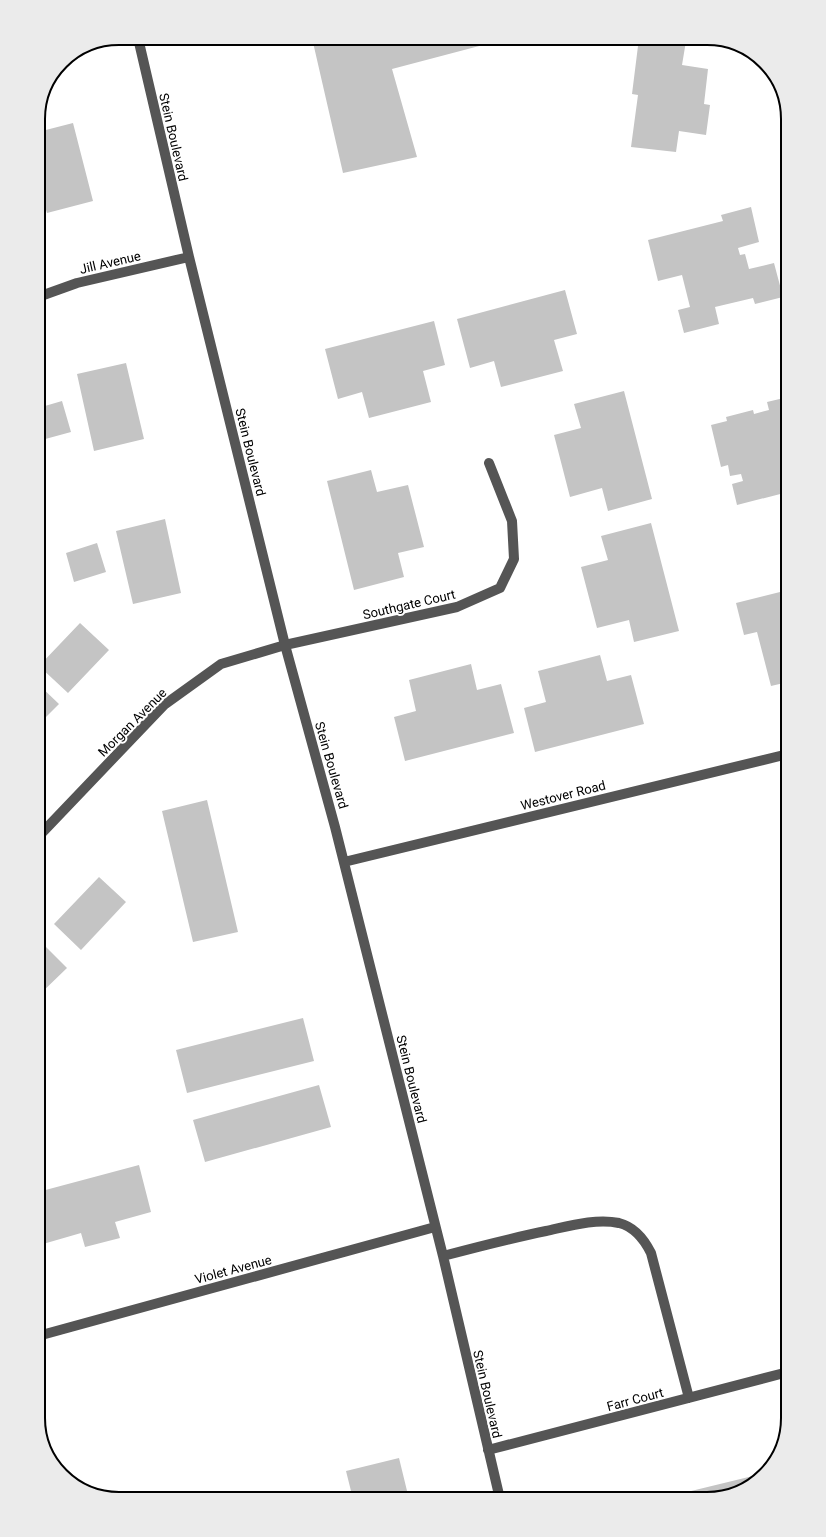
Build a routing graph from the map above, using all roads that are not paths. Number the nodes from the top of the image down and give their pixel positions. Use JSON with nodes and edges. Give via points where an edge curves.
{"nodes":[{"id":1,"x":140,"y":45,"type":"edge"},
{"id":2,"x":189,"y":258,"type":"junction"},
{"id":3,"x":45,"y":294,"type":"edge"},
{"id":4,"x":489,"y":463,"type":"dead end"},
{"id":5,"x":285,"y":645,"type":"junction"},
{"id":6,"x":781,"y":756,"type":"edge"},
{"id":7,"x":45,"y":830,"type":"edge"},
{"id":8,"x":344,"y":862,"type":"junction"},
{"id":9,"x":435,"y":1227,"type":"junction"},
{"id":10,"x":443,"y":1256,"type":"junction"},
{"id":11,"x":45,"y":1334,"type":"edge"},
{"id":12,"x":781,"y":1374,"type":"edge"},
{"id":13,"x":689,"y":1398,"type":"junction"},
{"id":14,"x":488,"y":1450,"type":"junction"},
{"id":15,"x":498,"y":1492,"type":"edge"}],
"edges":[{"from":1,"to":2,"type":"street","name":"Stein Boulevard"},
{"from":2,"to":3,"type":"street","name":"Jill Avenue","via":[[77,283]]},
{"from":2,"to":5,"type":"street","name":"Stein Boulevard"},
{"from":4,"to":5,"type":"street","name":"Southgate Court","via":[[512,521],[514,559],[500,588],[457,608]]},
{"from":5,"to":7,"type":"street","name":"Morgan Avenue","via":[[221,664],[164,705]]},
{"from":5,"to":8,"type":"street","name":"Stein Boulevard"},
{"from":6,"to":8,"type":"street","name":"Westover Road"},
{"from":8,"to":9,"type":"street","name":"Stein Boulevard"},
{"from":9,"to":10,"type":"street","name":"Stein Boulevard"},
{"from":9,"to":11,"type":"street","name":"Violet Avenue"},
{"from":10,"to":13,"type":"street","via":[[570,1226],[599,1222],[619,1223],[633,1229],[644,1239],[651,1253]]},
{"from":10,"to":14,"type":"street","name":"Stein Boulevard"},
{"from":12,"to":13,"type":"street","name":"Farr Court"},
{"from":13,"to":14,"type":"street","name":"Farr Court"},
{"from":14,"to":15,"type":"street","name":"Stein Boulevard"}]}
